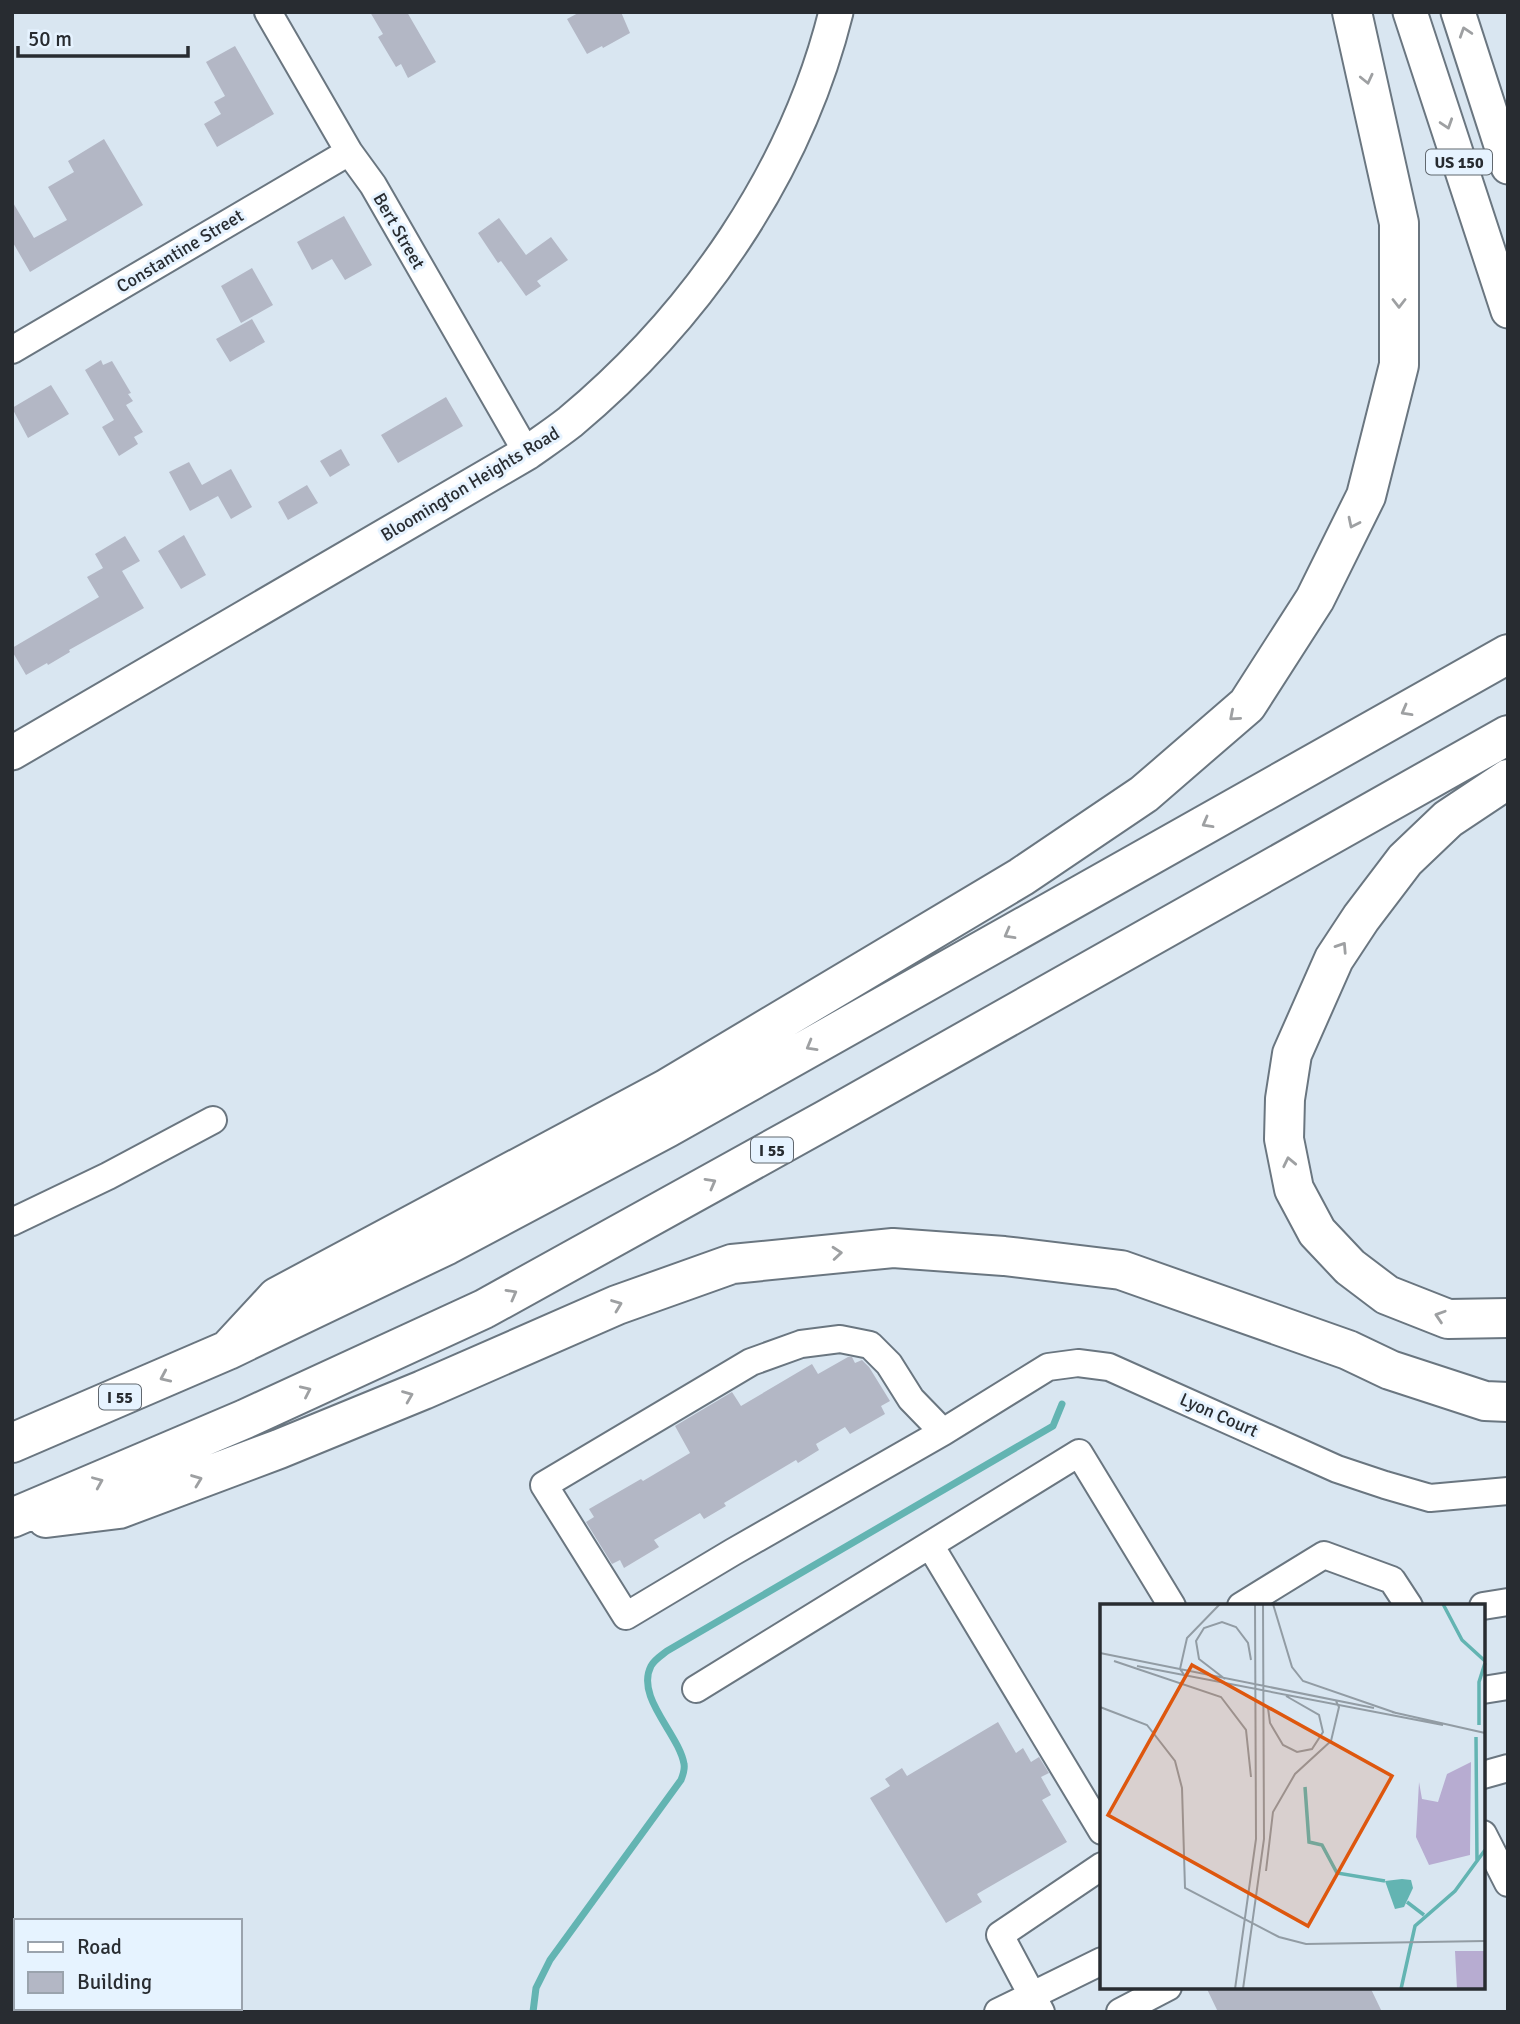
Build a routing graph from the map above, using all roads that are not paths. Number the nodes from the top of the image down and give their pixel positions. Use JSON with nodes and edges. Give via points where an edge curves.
{"nodes":[{"id":1,"x":268,"y":12,"type":"edge"},
{"id":2,"x":836,"y":12,"type":"edge"},
{"id":3,"x":1352,"y":12,"type":"edge"},
{"id":4,"x":1410,"y":12,"type":"edge"},
{"id":5,"x":1458,"y":12,"type":"edge"},
{"id":6,"x":349,"y":152,"type":"junction"},
{"id":7,"x":1508,"y":167,"type":"edge"},
{"id":8,"x":1508,"y":312,"type":"edge"},
{"id":9,"x":12,"y":350,"type":"edge"},
{"id":10,"x":527,"y":453,"type":"junction"},
{"id":11,"x":1508,"y":635,"type":"edge"},
{"id":12,"x":1508,"y":653,"type":"edge"},
{"id":13,"x":1454,"y":684,"type":"junction"},
{"id":14,"x":1508,"y":735,"type":"edge"},
{"id":15,"x":12,"y":753,"type":"edge"},
{"id":16,"x":1508,"y":779,"type":"edge"},
{"id":17,"x":213,"y":1120,"type":"dead end"},
{"id":18,"x":12,"y":1222,"type":"edge"},
{"id":19,"x":1508,"y":1318,"type":"edge"},
{"id":20,"x":228,"y":1350,"type":"junction"},
{"id":21,"x":1508,"y":1402,"type":"edge"},
{"id":22,"x":943,"y":1432,"type":"junction"},
{"id":23,"x":12,"y":1443,"type":"edge"},
{"id":24,"x":1508,"y":1491,"type":"edge"},
{"id":25,"x":12,"y":1520,"type":"edge"},
{"id":26,"x":930,"y":1545,"type":"junction"},
{"id":27,"x":1508,"y":1602,"type":"edge"},
{"id":28,"x":1171,"y":1604,"type":"edge"},
{"id":29,"x":1244,"y":1604,"type":"edge"},
{"id":30,"x":1408,"y":1604,"type":"edge"},
{"id":31,"x":1485,"y":1606,"type":"edge"},
{"id":32,"x":1508,"y":1686,"type":"edge"},
{"id":33,"x":696,"y":1689,"type":"dead end"},
{"id":34,"x":1485,"y":1690,"type":"edge"},
{"id":35,"x":1508,"y":1769,"type":"edge"},
{"id":36,"x":1485,"y":1775,"type":"edge"},
{"id":37,"x":1100,"y":1828,"type":"edge"},
{"id":38,"x":1485,"y":1838,"type":"edge"},
{"id":39,"x":1100,"y":1867,"type":"edge"},
{"id":40,"x":1508,"y":1883,"type":"edge"},
{"id":41,"x":1100,"y":1962,"type":"edge"},
{"id":42,"x":1164,"y":1989,"type":"edge"},
{"id":43,"x":1037,"y":2003,"type":"edge"},
{"id":44,"x":998,"y":2012,"type":"edge"},
{"id":45,"x":1120,"y":2012,"type":"edge"}],
"edges":[{"from":1,"to":6,"type":"street","name":"Bert Street"},
{"from":2,"to":10,"type":"main road","name":"Bloomington Heights Road","via":[[783,159],[703,285],[633,364]]},
{"from":3,"to":20,"type":"highway","one_way":true,"via":[[1399,223],[1399,365],[1366,496],[1315,599],[1247,705],[1144,794],[1021,877],[666,1089],[277,1297]]},
{"from":4,"to":8,"type":"main road","number":"US 150","one_way":true},
{"from":7,"to":5,"type":"main road","number":"US 150","one_way":true},
{"from":6,"to":9,"type":"street","name":"Constantine Street"},
{"from":6,"to":10,"type":"street","name":"Bert Street","via":[[373,185]]},
{"from":10,"to":15,"type":"main road","name":"Bloomington Heights Road"},
{"from":11,"to":13,"type":"highway"},
{"from":12,"to":13,"type":"highway","number":"I 55"},
{"from":13,"to":20,"type":"highway","number":"I 55","one_way":true,"via":[[667,1128],[447,1245]]},
{"from":25,"to":14,"type":"highway","number":"I 55","one_way":true,"via":[[484,1309]]},
{"from":19,"to":16,"type":"highway","one_way":true,"via":[[1448,1320],[1387,1295],[1350,1267],[1317,1232],[1294,1189],[1284,1139],[1292,1054],[1334,959],[1405,860],[1448,819]]},
{"from":17,"to":18,"type":"street"},
{"from":20,"to":23,"type":"highway","number":"I 55","one_way":true},
{"from":25,"to":21,"type":"highway","one_way":true,"via":[[119,1509],[279,1449],[617,1305],[732,1264],[893,1248],[1121,1270],[1348,1350],[1390,1370],[1485,1401]]},
{"from":22,"to":22,"type":"street","name":"Lyon Court","via":[[870,1345],[840,1339],[801,1344],[751,1362],[544,1485],[626,1616]]},
{"from":22,"to":24,"type":"street","name":"Lyon Court","via":[[1048,1367],[1077,1363],[1110,1367],[1385,1486],[1430,1498]]},
{"from":26,"to":28,"type":"street","via":[[1079,1453]]},
{"from":26,"to":33,"type":"street"},
{"from":26,"to":37,"type":"street"},
{"from":27,"to":31,"type":"street"},
{"from":29,"to":30,"type":"street","via":[[1324,1555],[1392,1580]]},
{"from":32,"to":34,"type":"street"},
{"from":35,"to":36,"type":"street"},
{"from":38,"to":40,"type":"street"},
{"from":39,"to":43,"type":"street","via":[[1000,1935]]},
{"from":41,"to":43,"type":"street"},
{"from":42,"to":45,"type":"street"},
{"from":43,"to":44,"type":"street"}]}
